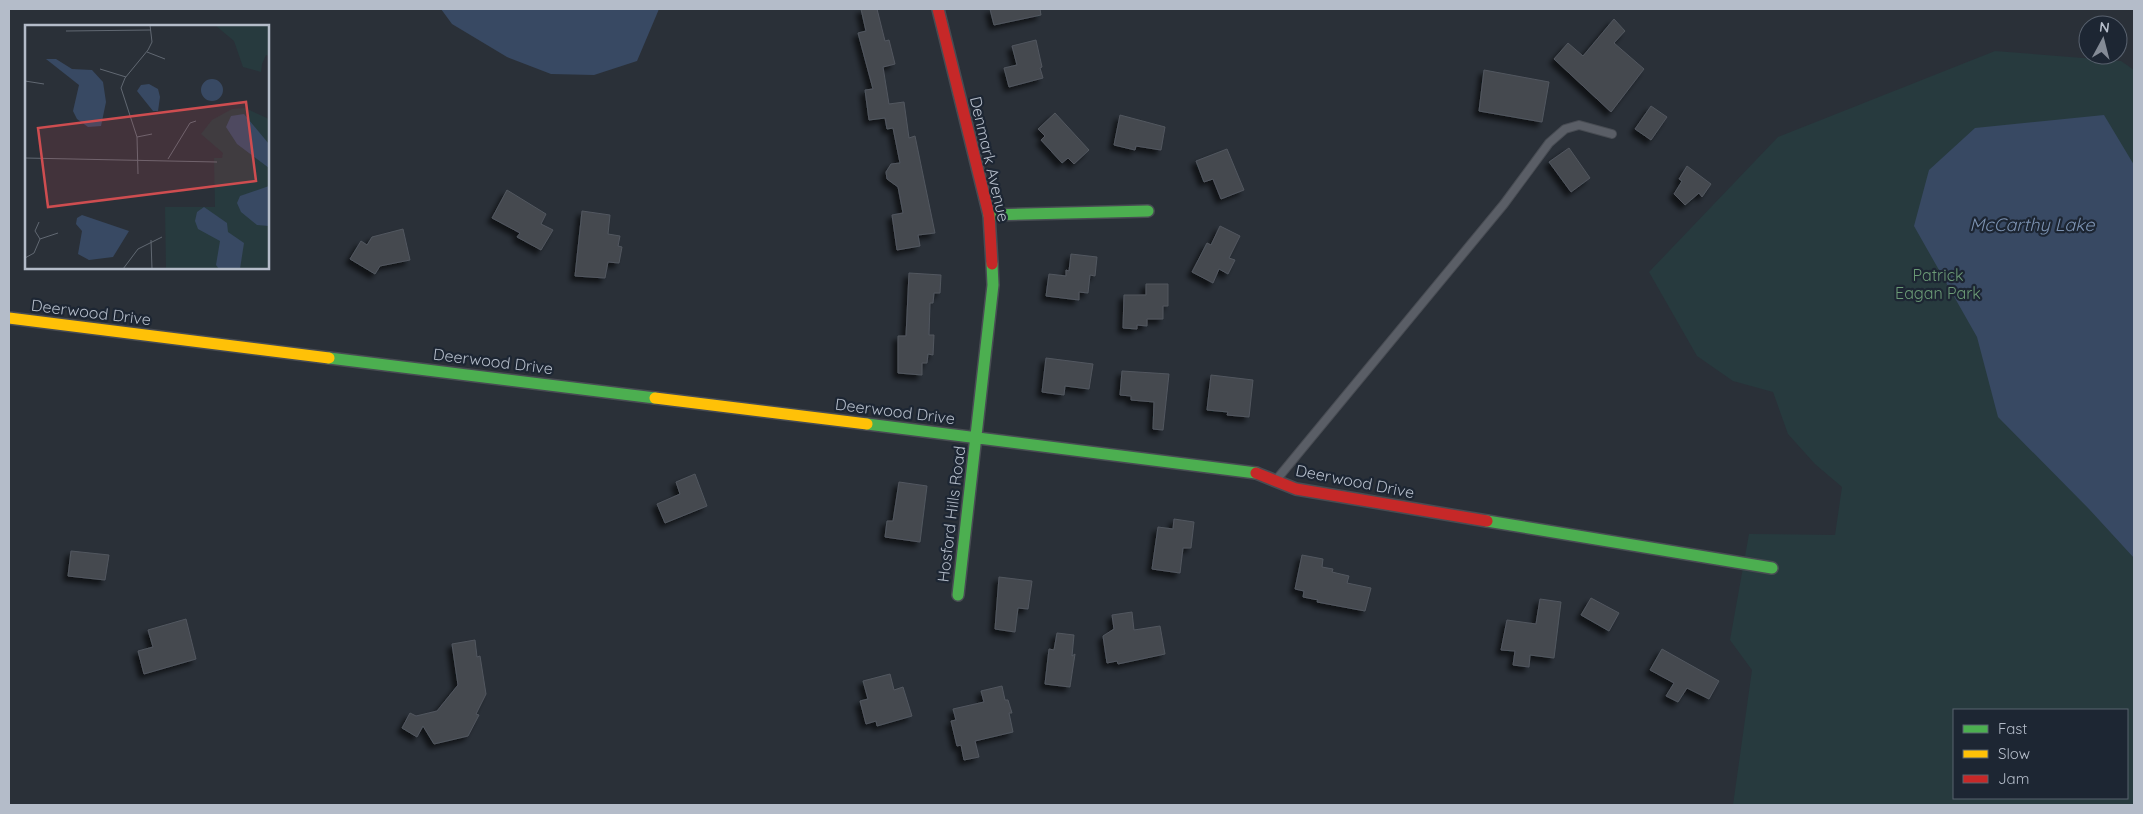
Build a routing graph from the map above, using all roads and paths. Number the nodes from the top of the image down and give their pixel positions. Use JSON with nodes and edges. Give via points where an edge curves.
{"nodes":[{"id":1,"x":938,"y":9,"type":"edge"},
{"id":2,"x":1612,"y":134,"type":"dead end"},
{"id":3,"x":1148,"y":211,"type":"dead end"},
{"id":4,"x":989,"y":216,"type":"junction"},
{"id":5,"x":9,"y":318,"type":"edge"},
{"id":6,"x":977,"y":438,"type":"junction"},
{"id":7,"x":1275,"y":481,"type":"junction"},
{"id":8,"x":1772,"y":568,"type":"dead end"},
{"id":9,"x":958,"y":595,"type":"dead end"}],
"edges":[{"from":1,"to":4,"type":"street","name":"Denmark Avenue"},
{"from":2,"to":7,"type":"lane","via":[[1579,125],[1565,129],[1549,143],[1504,204]]},
{"from":3,"to":4,"type":"street"},
{"from":4,"to":6,"type":"street","name":"Denmark Avenue","via":[[993,285]]},
{"from":5,"to":6,"type":"street","name":"Deerwood Drive"},
{"from":6,"to":7,"type":"street","name":"Deerwood Drive","via":[[1254,472]]},
{"from":6,"to":9,"type":"street","name":"Hosford Hills Road"},
{"from":7,"to":8,"type":"street","name":"Deerwood Drive","via":[[1296,489]]}]}
